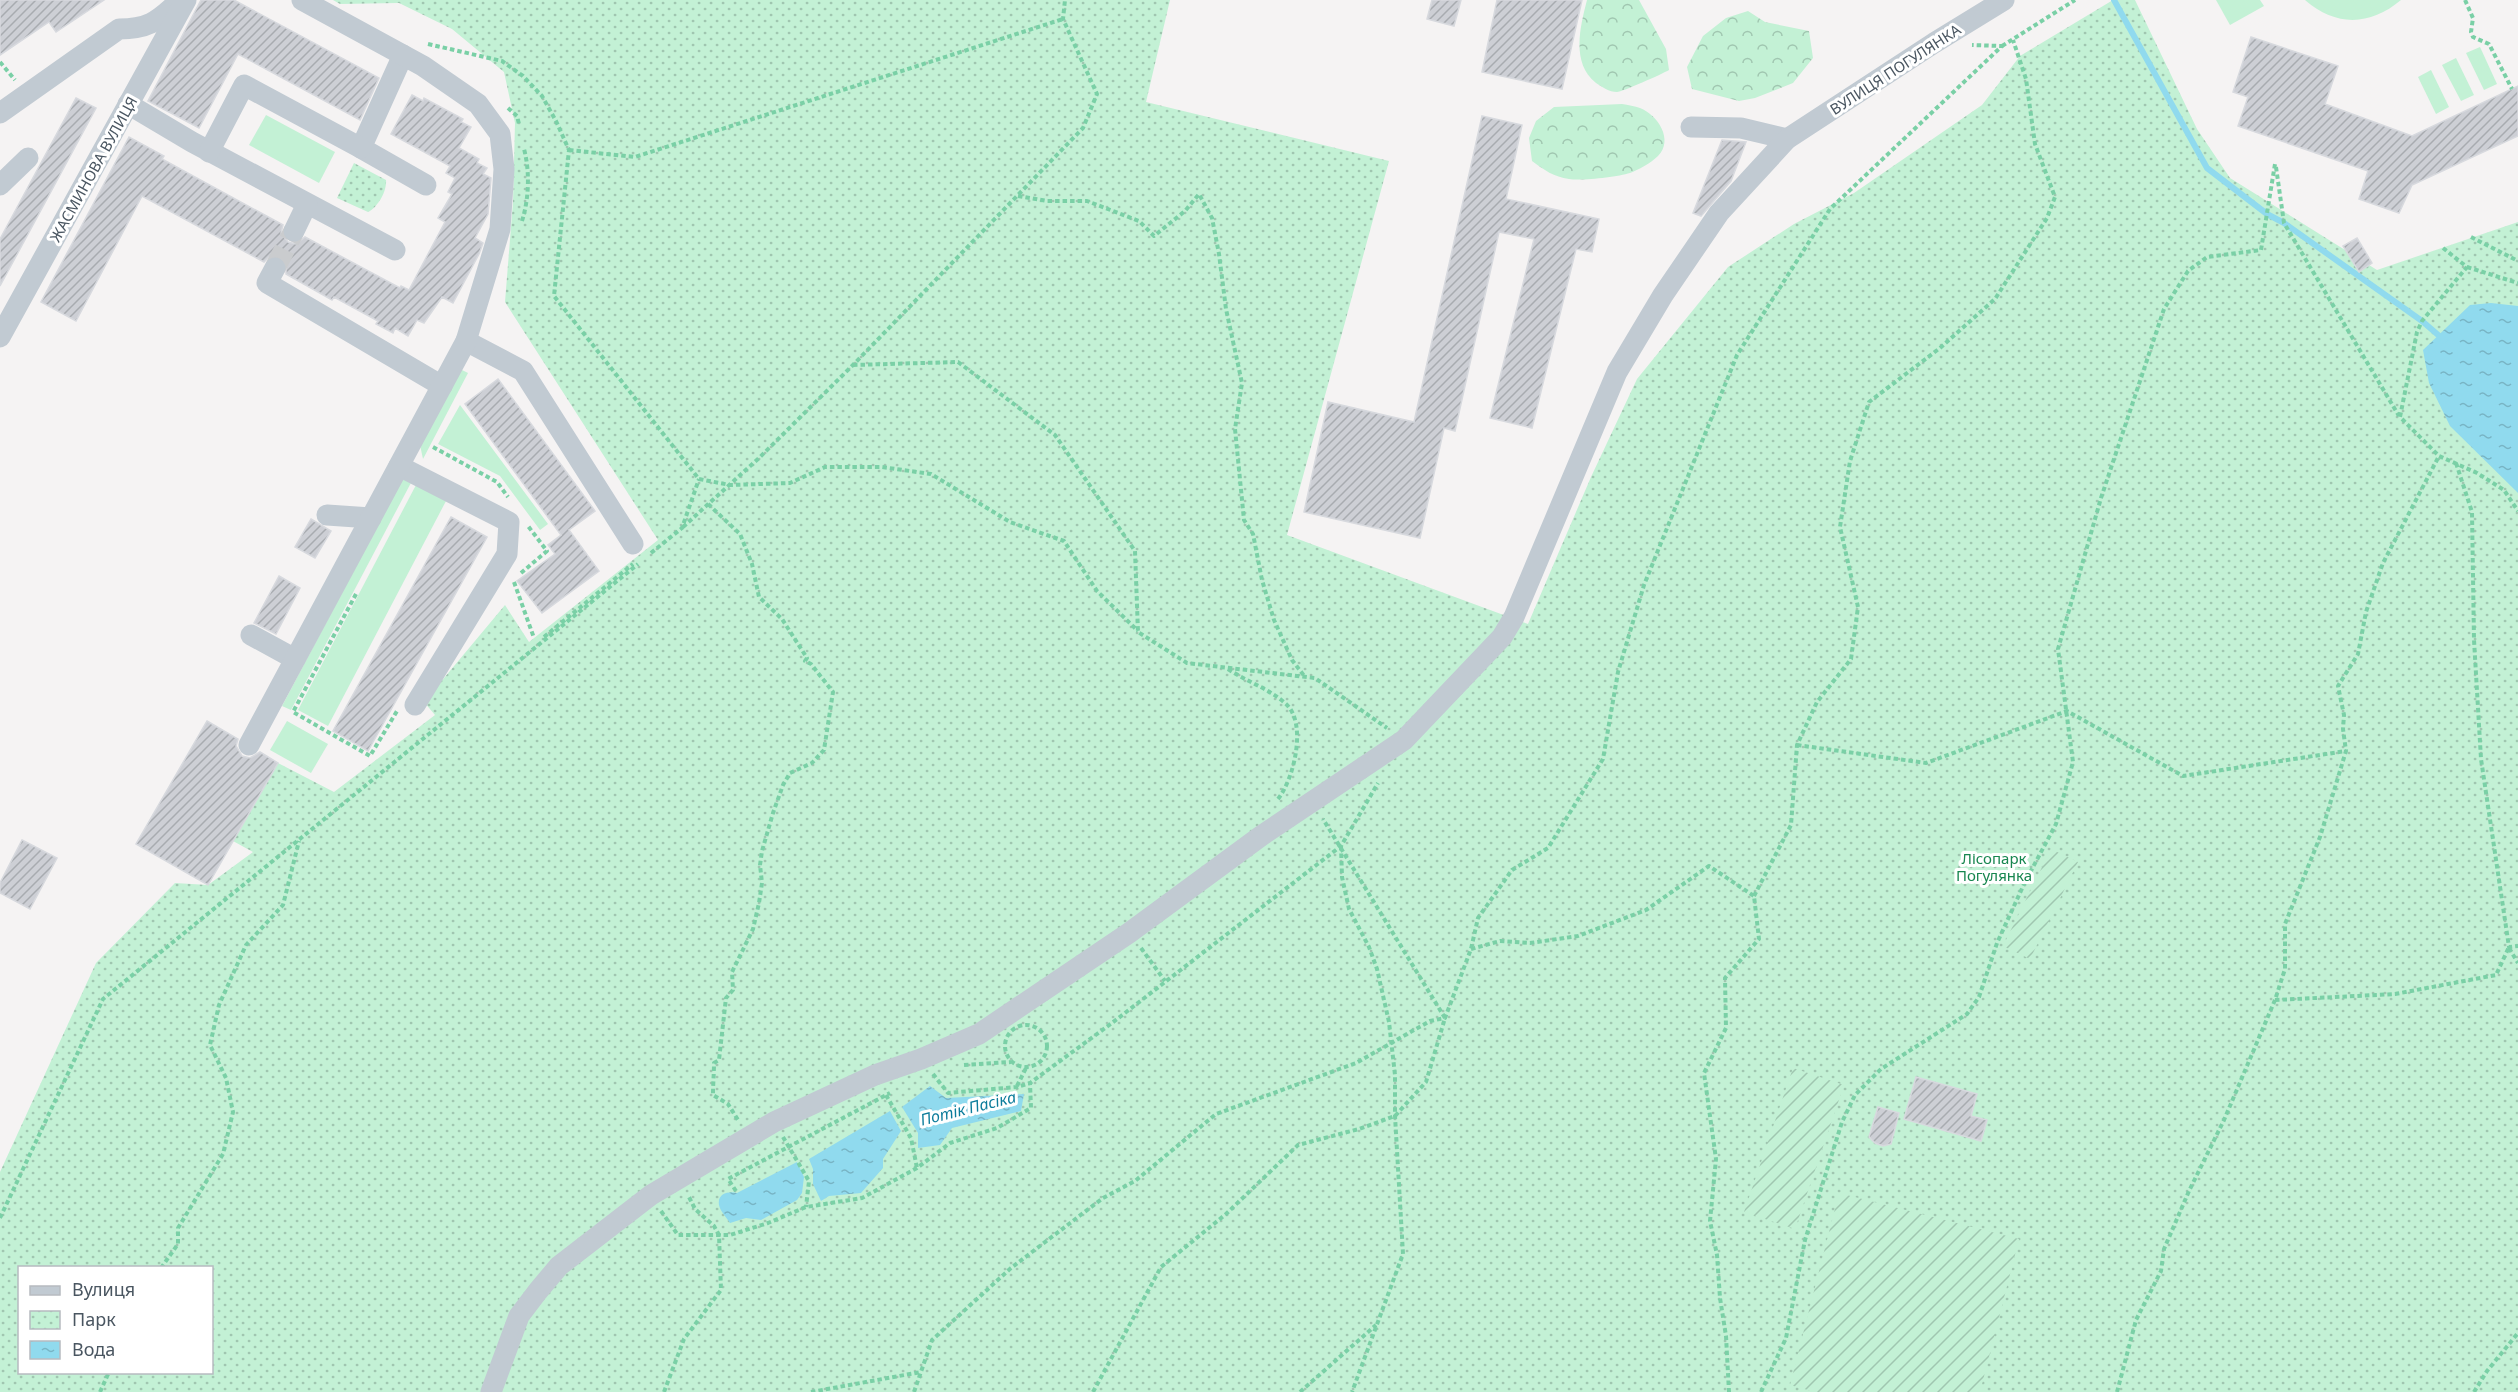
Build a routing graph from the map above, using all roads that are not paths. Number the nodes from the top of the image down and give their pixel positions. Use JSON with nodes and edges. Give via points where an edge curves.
{"nodes":[{"id":1,"x":180,"y":0,"type":"edge"},
{"id":2,"x":186,"y":0,"type":"edge"},
{"id":3,"x":302,"y":0,"type":"edge"},
{"id":4,"x":2004,"y":0,"type":"edge"},
{"id":5,"x":411,"y":49,"type":"junction"},
{"id":6,"x":128,"y":104,"type":"junction"},
{"id":7,"x":0,"y":113,"type":"edge"},
{"id":8,"x":1691,"y":127,"type":"dead end"},
{"id":9,"x":1787,"y":139,"type":"junction"},
{"id":10,"x":361,"y":148,"type":"junction"},
{"id":11,"x":209,"y":152,"type":"junction"},
{"id":12,"x":28,"y":158,"type":"dead end"},
{"id":13,"x":0,"y":185,"type":"edge"},
{"id":14,"x":426,"y":185,"type":"dead end"},
{"id":15,"x":307,"y":204,"type":"junction"},
{"id":16,"x":294,"y":231,"type":"tunnel mouth"},
{"id":17,"x":395,"y":250,"type":"dead end"},
{"id":18,"x":275,"y":268,"type":"tunnel mouth"},
{"id":19,"x":0,"y":337,"type":"edge"},
{"id":20,"x":466,"y":341,"type":"junction"},
{"id":21,"x":442,"y":386,"type":"junction"},
{"id":22,"x":399,"y":466,"type":"junction"},
{"id":23,"x":327,"y":515,"type":"dead end"},
{"id":24,"x":371,"y":518,"type":"junction"},
{"id":25,"x":633,"y":544,"type":"road end"},
{"id":26,"x":251,"y":634,"type":"dead end"},
{"id":27,"x":295,"y":659,"type":"junction"},
{"id":28,"x":408,"y":705,"type":"road end"},
{"id":29,"x":249,"y":745,"type":"dead end"},
{"id":30,"x":491,"y":1392,"type":"edge"}],
"edges":[{"from":1,"to":7,"type":"street","via":[[156,22],[138,29],[119,29]]},
{"from":2,"to":6,"type":"street","name":"ЖАСМИНОВА ВУЛИЦЯ"},
{"from":3,"to":5,"type":"street"},
{"from":4,"to":9,"type":"street","name":"ВУЛИЦЯ ПОГУЛЯНКА"},
{"from":5,"to":10,"type":"street"},
{"from":5,"to":20,"type":"street","via":[[478,104],[500,134],[504,169],[500,229]]},
{"from":6,"to":11,"type":"street"},
{"from":6,"to":19,"type":"street","name":"ЖАСМИНОВА ВУЛИЦЯ"},
{"from":8,"to":9,"type":"street","via":[[1741,128]]},
{"from":9,"to":30,"type":"street","name":"ВУЛИЦЯ ПОГУЛЯНКА","via":[[1719,213],[1638,335],[1617,372],[1514,617],[1502,637],[1404,740],[926,1070],[875,1075],[774,1122],[651,1195],[559,1266],[538,1291],[519,1316]]},
{"from":10,"to":11,"type":"street","via":[[244,85]]},
{"from":10,"to":14,"type":"street"},
{"from":11,"to":15,"type":"street"},
{"from":12,"to":13,"type":"street"},
{"from":15,"to":16,"type":"street"},
{"from":15,"to":17,"type":"street"},
{"from":18,"to":21,"type":"street","via":[[267,283]]},
{"from":20,"to":21,"type":"street"},
{"from":20,"to":25,"type":"street","via":[[523,371]]},
{"from":21,"to":22,"type":"street"},
{"from":22,"to":24,"type":"street"},
{"from":22,"to":28,"type":"street","via":[[509,522],[507,554]]},
{"from":23,"to":24,"type":"street"},
{"from":24,"to":27,"type":"street"},
{"from":26,"to":27,"type":"street"},
{"from":27,"to":29,"type":"street"}]}
